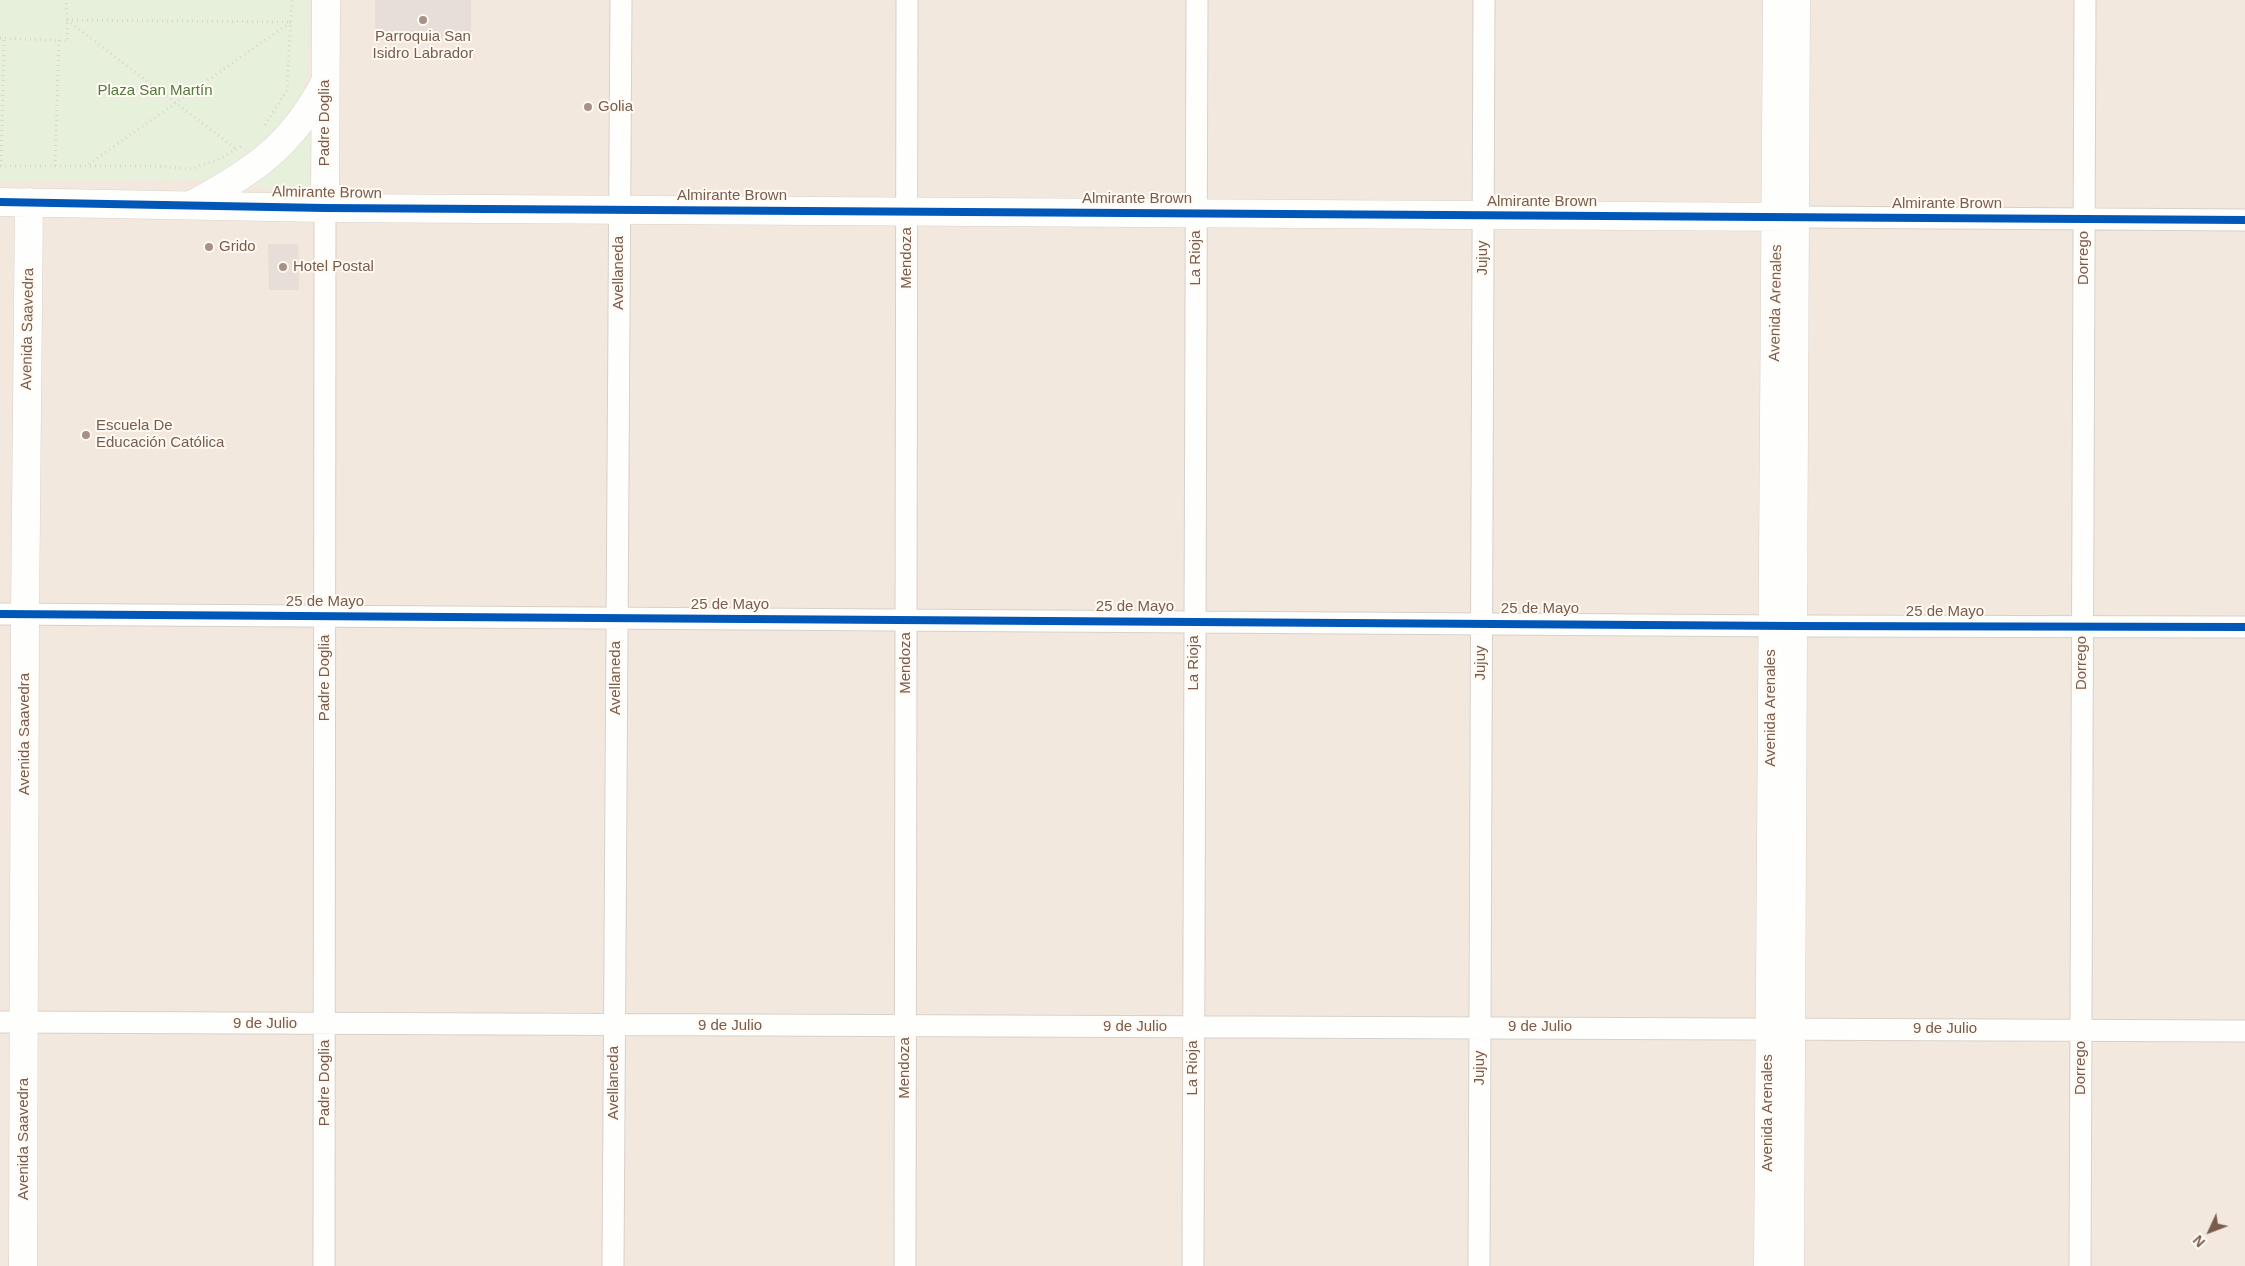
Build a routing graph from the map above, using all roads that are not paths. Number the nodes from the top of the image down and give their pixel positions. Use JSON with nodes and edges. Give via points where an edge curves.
{"nodes":[{"id":1,"x":326,"y":0,"type":"edge"},
{"id":2,"x":621,"y":0,"type":"edge"},
{"id":3,"x":907,"y":0,"type":"edge"},
{"id":4,"x":1197,"y":0,"type":"edge"},
{"id":5,"x":1484,"y":0,"type":"edge"},
{"id":6,"x":1777,"y":0,"type":"edge"},
{"id":7,"x":1796,"y":0,"type":"edge"},
{"id":8,"x":2085,"y":0,"type":"edge"},
{"id":9,"x":325,"y":82,"type":"junction"},
{"id":10,"x":0,"y":202,"type":"edge"},
{"id":11,"x":29,"y":202,"type":"junction"},
{"id":12,"x":192,"y":205,"type":"junction"},
{"id":13,"x":324,"y":208,"type":"junction"},
{"id":14,"x":620,"y":209,"type":"junction"},
{"id":15,"x":907,"y":211,"type":"junction"},
{"id":16,"x":1196,"y":213,"type":"junction"},
{"id":17,"x":1484,"y":215,"type":"junction"},
{"id":18,"x":1786,"y":217,"type":"junction"},
{"id":19,"x":2084,"y":219,"type":"junction"},
{"id":20,"x":2245,"y":220,"type":"edge"},
{"id":21,"x":12,"y":614,"type":"edge"},
{"id":22,"x":325,"y":616,"type":"junction"},
{"id":23,"x":617,"y":618,"type":"junction"},
{"id":24,"x":906,"y":620,"type":"junction"},
{"id":25,"x":1195,"y":621,"type":"junction"},
{"id":26,"x":1482,"y":623,"type":"junction"},
{"id":27,"x":1782,"y":625,"type":"junction"},
{"id":28,"x":2082,"y":626,"type":"junction"},
{"id":29,"x":2245,"y":627,"type":"edge"},
{"id":30,"x":12,"y":1022,"type":"edge"},
{"id":31,"x":326,"y":1025,"type":"junction"},
{"id":32,"x":614,"y":1026,"type":"junction"},
{"id":33,"x":905,"y":1026,"type":"junction"},
{"id":34,"x":1193,"y":1027,"type":"junction"},
{"id":35,"x":1480,"y":1027,"type":"junction"},
{"id":36,"x":1780,"y":1028,"type":"junction"},
{"id":37,"x":2081,"y":1030,"type":"junction"},
{"id":38,"x":2245,"y":1031,"type":"edge"},
{"id":39,"x":23,"y":1266,"type":"edge"},
{"id":40,"x":324,"y":1266,"type":"edge"},
{"id":41,"x":613,"y":1266,"type":"edge"},
{"id":42,"x":905,"y":1266,"type":"edge"},
{"id":43,"x":1193,"y":1266,"type":"edge"},
{"id":44,"x":1479,"y":1266,"type":"edge"},
{"id":45,"x":1768,"y":1266,"type":"edge"},
{"id":46,"x":1790,"y":1266,"type":"edge"},
{"id":47,"x":2080,"y":1266,"type":"edge"}],
"edges":[{"from":1,"to":9,"type":"street","name":"Padre Doglia"},
{"from":2,"to":14,"type":"street","name":"Avellaneda"},
{"from":3,"to":15,"type":"street","name":"Mendoza"},
{"from":4,"to":16,"type":"street","name":"La Rioja"},
{"from":5,"to":17,"type":"street","name":"Jujuy"},
{"from":6,"to":18,"type":"street","name":"Avenida Arenales"},
{"from":7,"to":18,"type":"street","name":"Avenida Arenales"},
{"from":8,"to":19,"type":"street","name":"Dorrego"},
{"from":9,"to":12,"type":"street","via":[[311,109],[269,157],[234,182]]},
{"from":9,"to":13,"type":"street","name":"Padre Doglia"},
{"from":10,"to":11,"type":"street","name":"Almirante Brown"},
{"from":11,"to":12,"type":"street","name":"Almirante Brown"},
{"from":11,"to":21,"type":"street","name":"Avenida Saavedra"},
{"from":12,"to":13,"type":"street","name":"Almirante Brown"},
{"from":13,"to":14,"type":"street","name":"Almirante Brown"},
{"from":13,"to":22,"type":"street","name":"Padre Doglia"},
{"from":14,"to":15,"type":"street","name":"Almirante Brown"},
{"from":14,"to":23,"type":"street","name":"Avellaneda"},
{"from":15,"to":16,"type":"street","name":"Almirante Brown"},
{"from":15,"to":24,"type":"street","name":"Mendoza"},
{"from":16,"to":17,"type":"street","name":"Almirante Brown"},
{"from":16,"to":25,"type":"street","name":"La Rioja"},
{"from":17,"to":18,"type":"street","name":"Almirante Brown"},
{"from":17,"to":26,"type":"street","name":"Jujuy"},
{"from":18,"to":19,"type":"street","name":"Almirante Brown"},
{"from":18,"to":27,"type":"street","name":"Avenida Arenales"},
{"from":19,"to":20,"type":"street","name":"Almirante Brown"},
{"from":19,"to":28,"type":"street","name":"Dorrego"},
{"from":21,"to":22,"type":"street","name":"25 de Mayo"},
{"from":21,"to":30,"type":"street","name":"Avenida Saavedra"},
{"from":22,"to":23,"type":"street","name":"25 de Mayo"},
{"from":22,"to":31,"type":"street","name":"Padre Doglia"},
{"from":23,"to":24,"type":"street","name":"25 de Mayo"},
{"from":23,"to":32,"type":"street","name":"Avellaneda"},
{"from":24,"to":25,"type":"street","name":"25 de Mayo"},
{"from":24,"to":33,"type":"street","name":"Mendoza"},
{"from":25,"to":26,"type":"street","name":"25 de Mayo"},
{"from":25,"to":34,"type":"street","name":"La Rioja"},
{"from":26,"to":27,"type":"street","name":"25 de Mayo"},
{"from":26,"to":35,"type":"street","name":"Jujuy"},
{"from":27,"to":28,"type":"street","name":"25 de Mayo"},
{"from":27,"to":36,"type":"street","name":"Avenida Arenales"},
{"from":28,"to":29,"type":"street","name":"25 de Mayo"},
{"from":28,"to":37,"type":"street","name":"Dorrego"},
{"from":30,"to":31,"type":"street","name":"9 de Julio"},
{"from":30,"to":39,"type":"street","name":"Avenida Saavedra"},
{"from":31,"to":32,"type":"street","name":"9 de Julio"},
{"from":31,"to":40,"type":"street","name":"Padre Doglia"},
{"from":32,"to":33,"type":"street","name":"9 de Julio"},
{"from":32,"to":41,"type":"street","name":"Avellaneda"},
{"from":33,"to":34,"type":"street","name":"9 de Julio"},
{"from":33,"to":42,"type":"street","name":"Mendoza"},
{"from":34,"to":35,"type":"street","name":"9 de Julio"},
{"from":34,"to":43,"type":"street","name":"La Rioja"},
{"from":35,"to":36,"type":"street","name":"9 de Julio"},
{"from":35,"to":44,"type":"street","name":"Jujuy"},
{"from":36,"to":37,"type":"street","name":"9 de Julio"},
{"from":36,"to":45,"type":"street","name":"Avenida Arenales"},
{"from":36,"to":46,"type":"street","name":"Avenida Arenales"},
{"from":37,"to":38,"type":"street","name":"9 de Julio"},
{"from":37,"to":47,"type":"street","name":"Dorrego"}]}
